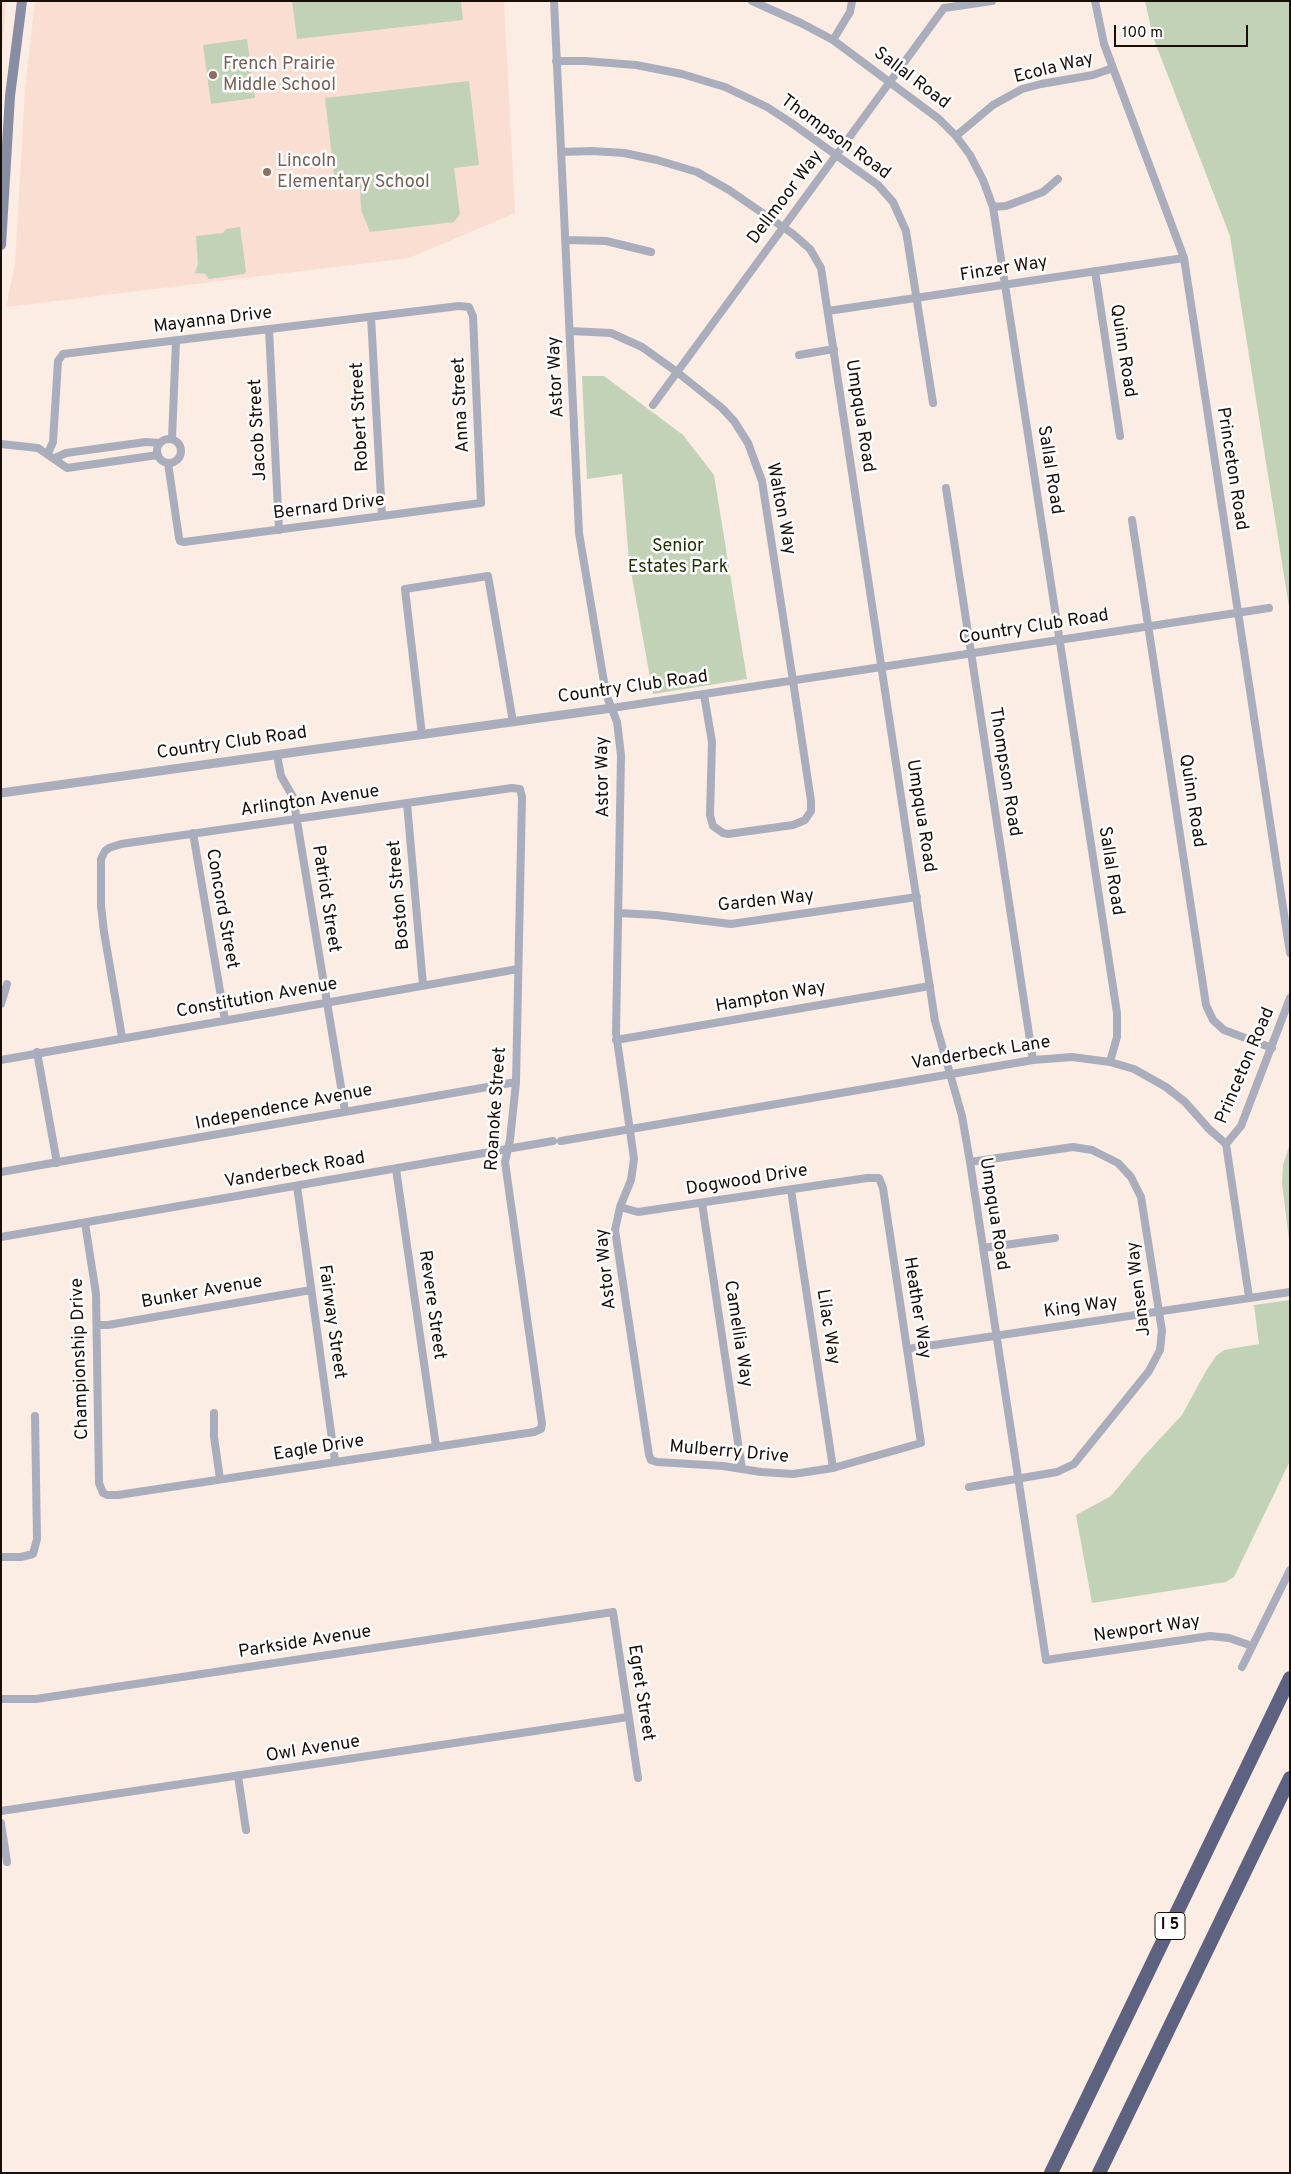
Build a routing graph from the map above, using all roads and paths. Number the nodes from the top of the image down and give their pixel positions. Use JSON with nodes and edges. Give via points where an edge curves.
{"nodes":[{"id":1,"x":22,"y":1,"type":"edge"},
{"id":2,"x":554,"y":1,"type":"edge"},
{"id":3,"x":752,"y":1,"type":"edge"},
{"id":4,"x":852,"y":1,"type":"edge"},
{"id":5,"x":992,"y":1,"type":"edge"},
{"id":6,"x":1095,"y":1,"type":"edge"},
{"id":7,"x":943,"y":5,"type":"edge"},
{"id":8,"x":833,"y":40,"type":"junction"},
{"id":9,"x":556,"y":62,"type":"junction"},
{"id":10,"x":1113,"y":68,"type":"junction"},
{"id":11,"x":890,"y":81,"type":"junction"},
{"id":12,"x":956,"y":136,"type":"junction"},
{"id":13,"x":562,"y":152,"type":"junction"},
{"id":14,"x":837,"y":154,"type":"junction"},
{"id":15,"x":1058,"y":179,"type":"dead end"},
{"id":16,"x":993,"y":207,"type":"junction"},
{"id":17,"x":783,"y":226,"type":"junction"},
{"id":18,"x":566,"y":240,"type":"junction"},
{"id":19,"x":1,"y":245,"type":"edge"},
{"id":20,"x":651,"y":252,"type":"dead end"},
{"id":21,"x":1184,"y":258,"type":"junction"},
{"id":22,"x":1095,"y":271,"type":"junction"},
{"id":23,"x":1006,"y":285,"type":"junction"},
{"id":24,"x":917,"y":298,"type":"junction"},
{"id":25,"x":469,"y":307,"type":"joint"},
{"id":26,"x":828,"y":311,"type":"junction"},
{"id":27,"x":371,"y":317,"type":"junction"},
{"id":28,"x":269,"y":329,"type":"junction"},
{"id":29,"x":570,"y":331,"type":"junction"},
{"id":30,"x":176,"y":341,"type":"junction"},
{"id":31,"x":834,"y":348,"type":"junction"},
{"id":32,"x":799,"y":354,"type":"dead end"},
{"id":33,"x":677,"y":372,"type":"junction"},
{"id":34,"x":933,"y":403,"type":"dead end"},
{"id":35,"x":653,"y":405,"type":"dead end"},
{"id":36,"x":1120,"y":436,"type":"dead end"},
{"id":37,"x":172,"y":439,"type":"junction"},
{"id":38,"x":160,"y":442,"type":"junction"},
{"id":39,"x":1,"y":444,"type":"edge"},
{"id":40,"x":158,"y":455,"type":"junction"},
{"id":41,"x":51,"y":456,"type":"junction"},
{"id":42,"x":168,"y":463,"type":"junction"},
{"id":43,"x":946,"y":488,"type":"dead end"},
{"id":44,"x":481,"y":503,"type":"joint"},
{"id":45,"x":382,"y":516,"type":"junction"},
{"id":46,"x":1132,"y":520,"type":"dead end"},
{"id":47,"x":279,"y":530,"type":"junction"},
{"id":48,"x":1269,"y":608,"type":"dead end"},
{"id":49,"x":1238,"y":613,"type":"junction"},
{"id":50,"x":1149,"y":627,"type":"junction"},
{"id":51,"x":1060,"y":641,"type":"junction"},
{"id":52,"x":971,"y":654,"type":"junction"},
{"id":53,"x":882,"y":668,"type":"junction"},
{"id":54,"x":793,"y":681,"type":"junction"},
{"id":55,"x":704,"y":695,"type":"junction"},
{"id":56,"x":612,"y":708,"type":"junction"},
{"id":57,"x":513,"y":722,"type":"junction"},
{"id":58,"x":422,"y":734,"type":"junction"},
{"id":59,"x":277,"y":754,"type":"junction"},
{"id":60,"x":520,"y":789,"type":"joint"},
{"id":61,"x":1,"y":793,"type":"edge"},
{"id":62,"x":407,"y":803,"type":"junction"},
{"id":63,"x":296,"y":818,"type":"junction"},
{"id":64,"x":193,"y":833,"type":"junction"},
{"id":65,"x":917,"y":897,"type":"junction"},
{"id":66,"x":618,"y":913,"type":"junction"},
{"id":67,"x":1290,"y":953,"type":"edge"},
{"id":68,"x":518,"y":969,"type":"junction"},
{"id":69,"x":7,"y":984,"type":"dead end"},
{"id":70,"x":423,"y":984,"type":"junction"},
{"id":71,"x":930,"y":986,"type":"junction"},
{"id":72,"x":1290,"y":998,"type":"edge"},
{"id":73,"x":327,"y":1002,"type":"junction"},
{"id":74,"x":1,"y":1004,"type":"edge"},
{"id":75,"x":225,"y":1020,"type":"junction"},
{"id":76,"x":122,"y":1037,"type":"junction"},
{"id":77,"x":616,"y":1040,"type":"junction"},
{"id":78,"x":1272,"y":1048,"type":"junction"},
{"id":79,"x":37,"y":1052,"type":"junction"},
{"id":80,"x":1,"y":1060,"type":"edge"},
{"id":81,"x":1033,"y":1060,"type":"junction"},
{"id":82,"x":1110,"y":1062,"type":"junction"},
{"id":83,"x":950,"y":1073,"type":"junction"},
{"id":84,"x":516,"y":1082,"type":"junction"},
{"id":85,"x":345,"y":1111,"type":"junction"},
{"id":86,"x":630,"y":1128,"type":"junction"},
{"id":87,"x":557,"y":1141,"type":"joint"},
{"id":88,"x":1226,"y":1144,"type":"junction"},
{"id":89,"x":508,"y":1149,"type":"junction"},
{"id":90,"x":970,"y":1162,"type":"junction"},
{"id":91,"x":57,"y":1163,"type":"junction"},
{"id":92,"x":396,"y":1169,"type":"junction"},
{"id":93,"x":1,"y":1172,"type":"edge"},
{"id":94,"x":879,"y":1178,"type":"joint"},
{"id":95,"x":297,"y":1186,"type":"junction"},
{"id":96,"x":791,"y":1190,"type":"junction"},
{"id":97,"x":702,"y":1203,"type":"junction"},
{"id":98,"x":620,"y":1207,"type":"junction"},
{"id":99,"x":85,"y":1223,"type":"junction"},
{"id":100,"x":1,"y":1237,"type":"edge"},
{"id":101,"x":1054,"y":1238,"type":"dead end"},
{"id":102,"x":983,"y":1248,"type":"junction"},
{"id":103,"x":311,"y":1290,"type":"junction"},
{"id":104,"x":1290,"y":1292,"type":"edge"},
{"id":105,"x":1249,"y":1297,"type":"junction"},
{"id":106,"x":1160,"y":1311,"type":"junction"},
{"id":107,"x":98,"y":1325,"type":"junction"},
{"id":108,"x":996,"y":1336,"type":"junction"},
{"id":109,"x":907,"y":1349,"type":"junction"},
{"id":110,"x":214,"y":1413,"type":"dead end"},
{"id":111,"x":35,"y":1416,"type":"dead end"},
{"id":112,"x":540,"y":1429,"type":"joint"},
{"id":113,"x":921,"y":1443,"type":"joint"},
{"id":114,"x":436,"y":1446,"type":"junction"},
{"id":115,"x":651,"y":1460,"type":"joint"},
{"id":116,"x":335,"y":1461,"type":"junction"},
{"id":117,"x":834,"y":1468,"type":"junction"},
{"id":118,"x":742,"y":1469,"type":"junction"},
{"id":119,"x":220,"y":1479,"type":"junction"},
{"id":120,"x":1018,"y":1479,"type":"junction"},
{"id":121,"x":969,"y":1487,"type":"dead end"},
{"id":122,"x":103,"y":1493,"type":"joint"},
{"id":123,"x":1,"y":1557,"type":"edge"},
{"id":124,"x":1290,"y":1570,"type":"edge"},
{"id":125,"x":612,"y":1612,"type":"joint"},
{"id":126,"x":1252,"y":1646,"type":"junction"},
{"id":127,"x":1046,"y":1660,"type":"joint"},
{"id":128,"x":1242,"y":1667,"type":"dead end"},
{"id":129,"x":1290,"y":1678,"type":"edge"},
{"id":130,"x":1,"y":1698,"type":"edge"},
{"id":131,"x":628,"y":1717,"type":"junction"},
{"id":132,"x":238,"y":1776,"type":"junction"},
{"id":133,"x":638,"y":1778,"type":"dead end"},
{"id":134,"x":1290,"y":1778,"type":"edge"},
{"id":135,"x":1,"y":1811,"type":"edge"},
{"id":136,"x":1,"y":1823,"type":"edge"},
{"id":137,"x":246,"y":1830,"type":"dead end"},
{"id":138,"x":7,"y":1862,"type":"dead end"},
{"id":139,"x":1051,"y":2173,"type":"edge"},
{"id":140,"x":1099,"y":2173,"type":"edge"}],
"edges":[{"from":1,"to":19,"type":"main road","via":[[10,96]]},
{"from":2,"to":9,"type":"street","name":"Astor Way"},
{"from":3,"to":8,"type":"street","name":"Sallal Road"},
{"from":4,"to":8,"type":"street","via":[[850,12]]},
{"from":5,"to":7,"type":"street"},
{"from":6,"to":10,"type":"street","name":"Princeton Road","via":[[1100,31]]},
{"from":7,"to":11,"type":"street","name":"Dellmoor Way"},
{"from":8,"to":11,"type":"street","name":"Sallal Road"},
{"from":9,"to":13,"type":"street","name":"Astor Way"},
{"from":9,"to":14,"type":"street","name":"Thompson Road","via":[[636,64],[706,80],[767,107]]},
{"from":10,"to":12,"type":"street","name":"Ecola Way","via":[[1022,90],[987,109]]},
{"from":10,"to":21,"type":"street","name":"Princeton Road"},
{"from":11,"to":12,"type":"street","name":"Sallal Road","via":[[940,118]]},
{"from":11,"to":14,"type":"street","name":"Dellmoor Way"},
{"from":12,"to":16,"type":"street","name":"Sallal Road","via":[[976,166]]},
{"from":13,"to":17,"type":"street","name":"Umpqua Road","via":[[608,151],[678,165],[729,190]]},
{"from":13,"to":18,"type":"street","name":"Astor Way"},
{"from":14,"to":17,"type":"street","name":"Dellmoor Way"},
{"from":14,"to":24,"type":"street","name":"Thompson Road","via":[[878,185],[899,210],[906,231]]},
{"from":15,"to":16,"type":"street","via":[[1043,192],[1006,206]]},
{"from":16,"to":23,"type":"street","name":"Sallal Road"},
{"from":17,"to":26,"type":"street","name":"Umpqua Road","via":[[804,243],[818,261]]},
{"from":17,"to":33,"type":"street","name":"Dellmoor Way"},
{"from":18,"to":20,"type":"street","via":[[606,241]]},
{"from":18,"to":29,"type":"street","name":"Astor Way"},
{"from":21,"to":22,"type":"street","name":"Finzer Way"},
{"from":21,"to":49,"type":"street","name":"Princeton Road"},
{"from":22,"to":23,"type":"street","name":"Finzer Way"},
{"from":22,"to":36,"type":"street","name":"Quinn Road"},
{"from":23,"to":24,"type":"street","name":"Finzer Way"},
{"from":23,"to":51,"type":"street","name":"Sallal Road"},
{"from":24,"to":26,"type":"street","name":"Finzer Way"},
{"from":24,"to":34,"type":"street","name":"Thompson Road"},
{"from":25,"to":27,"type":"street","name":"Mayanna Drive"},
{"from":25,"to":44,"type":"street","name":"Anna Street","via":[[473,316]]},
{"from":26,"to":31,"type":"street","name":"Umpqua Road"},
{"from":27,"to":28,"type":"street","name":"Mayanna Drive"},
{"from":27,"to":45,"type":"street","name":"Robert Street"},
{"from":28,"to":30,"type":"street","name":"Mayanna Drive"},
{"from":28,"to":47,"type":"street","name":"Jacob Street"},
{"from":29,"to":33,"type":"street","name":"Walton Way","via":[[596,331],[622,337]]},
{"from":29,"to":56,"type":"street","name":"Astor Way","via":[[580,543],[606,694]]},
{"from":30,"to":37,"type":"street"},
{"from":30,"to":41,"type":"street","name":"Mayanna Drive","via":[[60,355]]},
{"from":31,"to":32,"type":"street"},
{"from":31,"to":53,"type":"street","name":"Umpqua Road"},
{"from":33,"to":35,"type":"street","name":"Dellmoor Way"},
{"from":33,"to":54,"type":"street","name":"Walton Way","via":[[734,421],[758,466]]},
{"from":37,"to":38,"type":"street"},
{"from":37,"to":42,"type":"street","via":[[179,443],[181,454],[174,462]]},
{"from":38,"to":40,"type":"street"},
{"from":38,"to":41,"type":"street"},
{"from":39,"to":41,"type":"street","via":[[35,447]]},
{"from":40,"to":41,"type":"street","via":[[66,468]]},
{"from":40,"to":42,"type":"street"},
{"from":42,"to":47,"type":"street","name":"Bernard Drive","via":[[180,541]]},
{"from":43,"to":52,"type":"street","name":"Thompson Road"},
{"from":44,"to":45,"type":"street","name":"Bernard Drive"},
{"from":45,"to":47,"type":"street","name":"Bernard Drive"},
{"from":46,"to":50,"type":"street","name":"Quinn Road"},
{"from":48,"to":49,"type":"street","name":"Country Club Road"},
{"from":49,"to":50,"type":"street","name":"Country Club Road"},
{"from":49,"to":67,"type":"street","name":"Princeton Road"},
{"from":50,"to":51,"type":"street","name":"Country Club Road"},
{"from":50,"to":78,"type":"street","name":"Quinn Road","via":[[1206,1005],[1213,1020],[1224,1030]]},
{"from":51,"to":52,"type":"street","name":"Country Club Road"},
{"from":51,"to":82,"type":"street","name":"Sallal Road","via":[[1117,1013],[1117,1037]]},
{"from":52,"to":53,"type":"street","name":"Country Club Road"},
{"from":52,"to":81,"type":"street","name":"Thompson Road"},
{"from":53,"to":54,"type":"street","name":"Country Club Road"},
{"from":53,"to":65,"type":"street","name":"Umpqua Road"},
{"from":54,"to":55,"type":"street","name":"Country Club Road"},
{"from":54,"to":55,"type":"street","name":"Walton Way","via":[[812,806],[805,820],[793,825],[728,834],[713,826],[710,815],[712,742]]},
{"from":55,"to":56,"type":"street","name":"Country Club Road"},
{"from":56,"to":57,"type":"street","name":"Country Club Road"},
{"from":56,"to":66,"type":"street","name":"Astor Way","via":[[621,755]]},
{"from":57,"to":58,"type":"street","name":"Country Club Road"},
{"from":57,"to":58,"type":"street","via":[[488,576],[404,589]]},
{"from":58,"to":59,"type":"street","name":"Country Club Road"},
{"from":59,"to":61,"type":"street","name":"Country Club Road"},
{"from":59,"to":63,"type":"street","name":"Patriot Street","via":[[281,776],[291,792]]},
{"from":60,"to":62,"type":"street","name":"Arlington Avenue"},
{"from":60,"to":68,"type":"street","name":"Roanoke Street"},
{"from":62,"to":63,"type":"street","name":"Arlington Avenue"},
{"from":62,"to":70,"type":"street","name":"Boston Street"},
{"from":63,"to":64,"type":"street","name":"Arlington Avenue"},
{"from":63,"to":73,"type":"street","name":"Patriot Street"},
{"from":64,"to":75,"type":"street","name":"Concord Street"},
{"from":64,"to":76,"type":"street","name":"Arlington Avenue","via":[[121,844],[105,851],[101,859],[102,918]]},
{"from":65,"to":66,"type":"street","name":"Garden Way","via":[[736,924]]},
{"from":65,"to":71,"type":"street","name":"Umpqua Road"},
{"from":66,"to":77,"type":"street","name":"Astor Way"},
{"from":68,"to":70,"type":"street","name":"Constitution Avenue"},
{"from":68,"to":84,"type":"street","name":"Roanoke Street"},
{"from":69,"to":74,"type":"street"},
{"from":70,"to":73,"type":"street","name":"Constitution Avenue"},
{"from":71,"to":77,"type":"street","name":"Hampton Way"},
{"from":71,"to":83,"type":"street","name":"Umpqua Road","via":[[939,1037]]},
{"from":72,"to":78,"type":"street","name":"Princeton Road"},
{"from":73,"to":75,"type":"street","name":"Constitution Avenue"},
{"from":73,"to":85,"type":"street","name":"Patriot Street"},
{"from":75,"to":76,"type":"street","name":"Constitution Avenue"},
{"from":76,"to":79,"type":"street","name":"Constitution Avenue"},
{"from":77,"to":86,"type":"street","name":"Astor Way"},
{"from":78,"to":88,"type":"street","name":"Princeton Road","via":[[1241,1126]]},
{"from":79,"to":80,"type":"street","name":"Constitution Avenue"},
{"from":79,"to":91,"type":"street"},
{"from":81,"to":82,"type":"street","name":"Vanderbeck Lane","via":[[1072,1057]]},
{"from":81,"to":83,"type":"street","name":"Vanderbeck Lane"},
{"from":82,"to":88,"type":"street","name":"Vanderbeck Lane","via":[[1134,1069],[1176,1094]]},
{"from":83,"to":86,"type":"street","name":"Vanderbeck Lane"},
{"from":83,"to":90,"type":"street","name":"Umpqua Road"},
{"from":84,"to":85,"type":"street","name":"Independence Avenue"},
{"from":84,"to":89,"type":"street","name":"Roanoke Street"},
{"from":85,"to":91,"type":"street","name":"Independence Avenue"},
{"from":86,"to":87,"type":"street","name":"Vanderbeck Lane"},
{"from":86,"to":98,"type":"street","name":"Astor Way","via":[[634,1159],[631,1180]]},
{"from":87,"to":89,"type":"street","name":"Vanderbeck Road"},
{"from":88,"to":105,"type":"street"},
{"from":89,"to":92,"type":"street","name":"Vanderbeck Road"},
{"from":89,"to":112,"type":"street","name":"Roanoke Street","via":[[504,1162]]},
{"from":90,"to":102,"type":"street","name":"Umpqua Road"},
{"from":90,"to":106,"type":"street","name":"Jansen Way","via":[[1073,1147],[1092,1150],[1118,1163],[1131,1177],[1142,1197]]},
{"from":91,"to":93,"type":"street","name":"Independence Avenue"},
{"from":92,"to":95,"type":"street","name":"Vanderbeck Road"},
{"from":92,"to":114,"type":"street","name":"Revere Street"},
{"from":94,"to":96,"type":"street","name":"Dogwood Drive"},
{"from":94,"to":109,"type":"street","name":"Heather Way"},
{"from":95,"to":99,"type":"street","name":"Vanderbeck Road"},
{"from":95,"to":103,"type":"street","name":"Fairway Street"},
{"from":96,"to":97,"type":"street","name":"Dogwood Drive"},
{"from":96,"to":117,"type":"street","name":"Lilac Way"},
{"from":97,"to":98,"type":"street","name":"Dogwood Drive","via":[[638,1212]]},
{"from":97,"to":118,"type":"street","name":"Camellia Way"},
{"from":98,"to":115,"type":"street","name":"Astor Way","via":[[615,1223],[616,1239]]},
{"from":99,"to":100,"type":"street","name":"Vanderbeck Road"},
{"from":99,"to":107,"type":"street","name":"Championship Drive","via":[[94,1273]]},
{"from":101,"to":102,"type":"street"},
{"from":102,"to":108,"type":"street","name":"Umpqua Road"},
{"from":103,"to":107,"type":"street","name":"Bunker Avenue"},
{"from":103,"to":116,"type":"street","name":"Fairway Street"},
{"from":104,"to":105,"type":"street","name":"King Way"},
{"from":105,"to":106,"type":"street","name":"King Way"},
{"from":106,"to":108,"type":"street","name":"King Way"},
{"from":106,"to":120,"type":"street","name":"Jansen Way","via":[[1162,1338],[1155,1362],[1080,1457],[1063,1470]]},
{"from":107,"to":122,"type":"street","name":"Championship Drive","via":[[99,1476]]},
{"from":108,"to":109,"type":"street","name":"King Way"},
{"from":108,"to":120,"type":"street","name":"Umpqua Road"},
{"from":109,"to":113,"type":"street","name":"Heather Way"},
{"from":110,"to":119,"type":"street"},
{"from":111,"to":123,"type":"street","via":[[37,1539],[33,1554]]},
{"from":112,"to":114,"type":"street","name":"Eagle Drive"},
{"from":113,"to":117,"type":"street","name":"Mulberry Drive"},
{"from":114,"to":116,"type":"street","name":"Eagle Drive"},
{"from":115,"to":118,"type":"street","name":"Mulberry Drive"},
{"from":116,"to":119,"type":"street","name":"Eagle Drive"},
{"from":117,"to":118,"type":"street","name":"Mulberry Drive","via":[[793,1474]]},
{"from":119,"to":122,"type":"street","name":"Eagle Drive","via":[[118,1495]]},
{"from":120,"to":121,"type":"street","name":"Jansen Way"},
{"from":120,"to":127,"type":"street","name":"Umpqua Road"},
{"from":124,"to":126,"type":"street"},
{"from":125,"to":130,"type":"street","name":"Parkside Avenue","via":[[36,1699]]},
{"from":125,"to":131,"type":"street","name":"Egret Street"},
{"from":126,"to":127,"type":"street","name":"Newport Way","via":[[1210,1636]]},
{"from":126,"to":128,"type":"street"},
{"from":129,"to":139,"type":"highway","number":"I 5"},
{"from":131,"to":132,"type":"street","name":"Owl Avenue"},
{"from":131,"to":133,"type":"street","name":"Egret Street"},
{"from":132,"to":135,"type":"street","name":"Owl Avenue"},
{"from":132,"to":137,"type":"street"},
{"from":134,"to":140,"type":"highway","number":"I 5"},
{"from":136,"to":138,"type":"street"}]}
